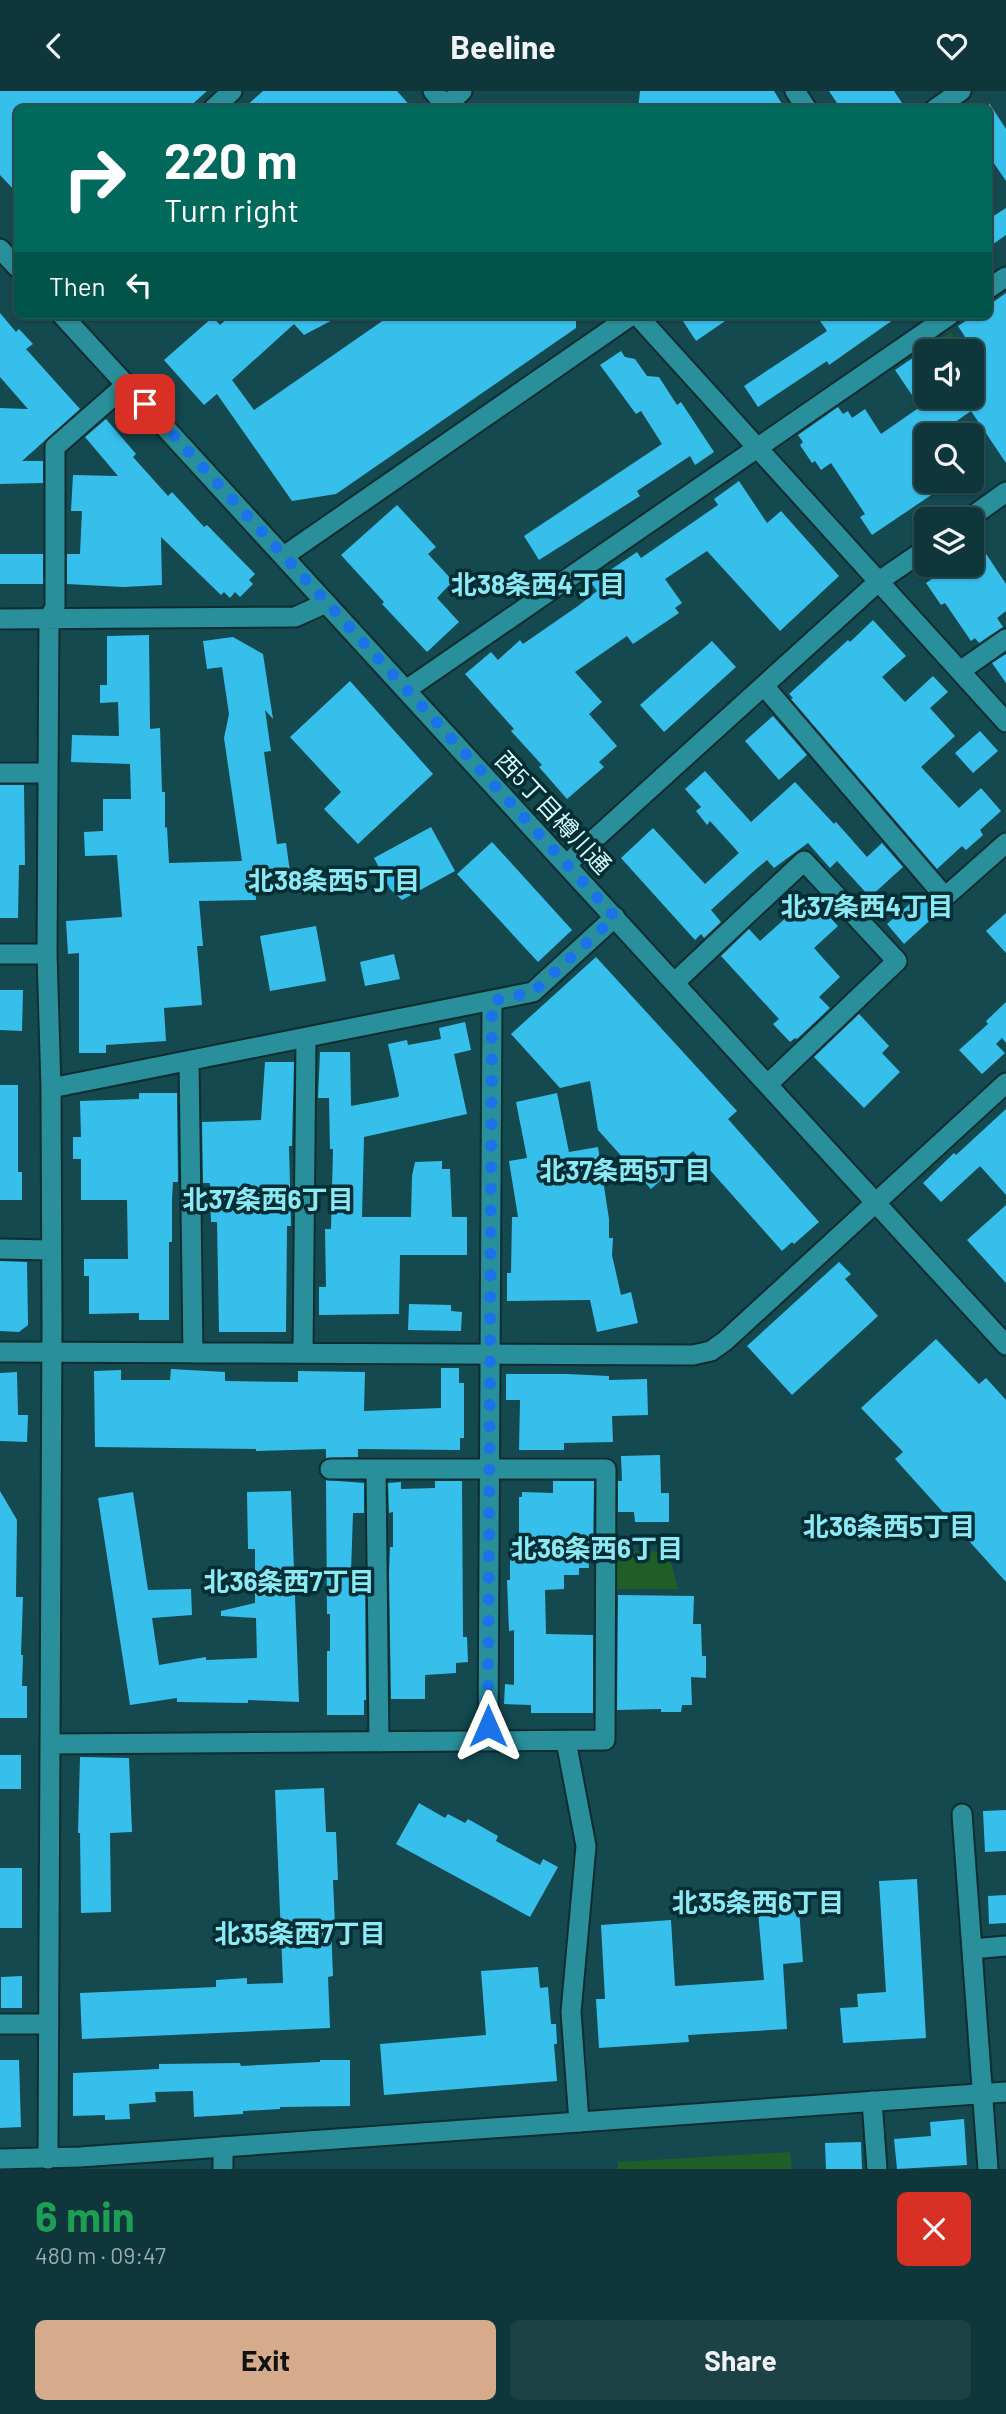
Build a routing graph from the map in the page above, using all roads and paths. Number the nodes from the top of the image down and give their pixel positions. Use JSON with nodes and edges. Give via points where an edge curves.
{"nodes":[{"id":1,"x":232,"y":91,"type":"edge"},
{"id":2,"x":462,"y":91,"type":"edge"},
{"id":3,"x":961,"y":91,"type":"edge"},
{"id":4,"x":442,"y":102,"type":"edge"},
{"id":5,"x":218,"y":105,"type":"edge"},
{"id":6,"x":941,"y":105,"type":"edge"},
{"id":7,"x":66,"y":319,"type":"edge"},
{"id":8,"x":628,"y":319,"type":"edge"},
{"id":9,"x":638,"y":319,"type":"edge"},
{"id":10,"x":944,"y":319,"type":"edge"},
{"id":11,"x":127,"y":384,"type":"junction"},
{"id":12,"x":757,"y":447,"type":"junction"},
{"id":13,"x":1006,"y":492,"type":"edge"},
{"id":14,"x":984,"y":508,"type":"edge"},
{"id":15,"x":284,"y":556,"type":"junction"},
{"id":16,"x":914,"y":557,"type":"edge"},
{"id":17,"x":879,"y":581,"type":"junction"},
{"id":18,"x":326,"y":603,"type":"junction"},
{"id":19,"x":0,"y":619,"type":"edge"},
{"id":20,"x":49,"y":619,"type":"junction"},
{"id":21,"x":1006,"y":639,"type":"edge"},
{"id":22,"x":960,"y":671,"type":"junction"},
{"id":23,"x":764,"y":686,"type":"junction"},
{"id":24,"x":406,"y":690,"type":"junction"},
{"id":25,"x":1006,"y":722,"type":"edge"},
{"id":26,"x":0,"y":773,"type":"edge"},
{"id":27,"x":48,"y":773,"type":"junction"},
{"id":28,"x":1006,"y":843,"type":"edge"},
{"id":29,"x":567,"y":865,"type":"junction"},
{"id":30,"x":615,"y":917,"type":"junction"},
{"id":31,"x":0,"y":954,"type":"edge"},
{"id":32,"x":47,"y":954,"type":"junction"},
{"id":33,"x":675,"y":982,"type":"junction"},
{"id":34,"x":492,"y":1001,"type":"junction"},
{"id":35,"x":306,"y":1038,"type":"junction"},
{"id":36,"x":189,"y":1061,"type":"junction"},
{"id":37,"x":1006,"y":1083,"type":"edge"},
{"id":38,"x":768,"y":1084,"type":"junction"},
{"id":39,"x":51,"y":1088,"type":"junction"},
{"id":40,"x":875,"y":1202,"type":"junction"},
{"id":41,"x":0,"y":1249,"type":"edge"},
{"id":42,"x":51,"y":1250,"type":"junction"},
{"id":43,"x":1006,"y":1345,"type":"edge"},
{"id":44,"x":0,"y":1352,"type":"edge"},
{"id":45,"x":51,"y":1352,"type":"junction"},
{"id":46,"x":193,"y":1353,"type":"junction"},
{"id":47,"x":303,"y":1353,"type":"junction"},
{"id":48,"x":489,"y":1353,"type":"junction"},
{"id":49,"x":489,"y":1468,"type":"junction"},
{"id":50,"x":330,"y":1469,"type":"dead end"},
{"id":51,"x":376,"y":1470,"type":"junction"},
{"id":52,"x":488,"y":1741,"type":"junction"},
{"id":53,"x":566,"y":1741,"type":"junction"},
{"id":54,"x":379,"y":1742,"type":"junction"},
{"id":55,"x":50,"y":1744,"type":"junction"},
{"id":56,"x":962,"y":1814,"type":"dead end"},
{"id":57,"x":1006,"y":1946,"type":"edge"},
{"id":58,"x":972,"y":1949,"type":"junction"},
{"id":59,"x":0,"y":2024,"type":"edge"},
{"id":60,"x":49,"y":2024,"type":"junction"},
{"id":61,"x":1006,"y":2092,"type":"edge"},
{"id":62,"x":983,"y":2093,"type":"junction"},
{"id":63,"x":872,"y":2101,"type":"junction"},
{"id":64,"x":579,"y":2122,"type":"junction"},
{"id":65,"x":223,"y":2147,"type":"junction"},
{"id":66,"x":0,"y":2159,"type":"edge"},
{"id":67,"x":48,"y":2164,"type":"edge"},
{"id":68,"x":223,"y":2169,"type":"edge"},
{"id":69,"x":877,"y":2169,"type":"edge"},
{"id":70,"x":988,"y":2169,"type":"edge"}],
"edges":[{"from":1,"to":5,"type":"street"},
{"from":2,"to":4,"type":"street"},
{"from":3,"to":6,"type":"street"},
{"from":7,"to":11,"type":"street","name":"西5丁目樽川通"},
{"from":8,"to":15,"type":"street"},
{"from":9,"to":12,"type":"street"},
{"from":10,"to":12,"type":"street"},
{"from":11,"to":15,"type":"street","name":"西5丁目樽川通"},
{"from":11,"to":20,"type":"street","via":[[55,447],[55,607]]},
{"from":12,"to":17,"type":"street"},
{"from":12,"to":24,"type":"street"},
{"from":13,"to":14,"type":"street"},
{"from":15,"to":18,"type":"street","name":"西5丁目樽川通"},
{"from":16,"to":17,"type":"street"},
{"from":17,"to":22,"type":"street"},
{"from":17,"to":23,"type":"street"},
{"from":18,"to":20,"type":"street","via":[[295,617]]},
{"from":18,"to":24,"type":"street","name":"西5丁目樽川通"},
{"from":19,"to":20,"type":"street"},
{"from":20,"to":27,"type":"street"},
{"from":21,"to":22,"type":"street"},
{"from":22,"to":25,"type":"street"},
{"from":23,"to":28,"type":"street","via":[[945,897]]},
{"from":23,"to":29,"type":"street"},
{"from":24,"to":29,"type":"street","name":"西5丁目樽川通"},
{"from":26,"to":27,"type":"street"},
{"from":27,"to":32,"type":"street"},
{"from":29,"to":30,"type":"street","name":"西5丁目樽川通"},
{"from":30,"to":33,"type":"street","name":"西5丁目樽川通"},
{"from":30,"to":34,"type":"street","via":[[533,992]]},
{"from":31,"to":32,"type":"street"},
{"from":32,"to":39,"type":"street"},
{"from":33,"to":38,"type":"street","name":"西5丁目樽川通"},
{"from":33,"to":38,"type":"street","via":[[804,861],[888,951],[897,961]]},
{"from":34,"to":35,"type":"street"},
{"from":34,"to":48,"type":"street"},
{"from":35,"to":36,"type":"street"},
{"from":35,"to":47,"type":"street"},
{"from":36,"to":39,"type":"street"},
{"from":36,"to":46,"type":"street"},
{"from":37,"to":40,"type":"street"},
{"from":38,"to":40,"type":"street","name":"西5丁目樽川通"},
{"from":39,"to":42,"type":"street"},
{"from":40,"to":43,"type":"street","name":"西5丁目樽川通"},
{"from":40,"to":48,"type":"street","via":[[711,1350],[693,1355]]},
{"from":41,"to":42,"type":"street"},
{"from":42,"to":45,"type":"street"},
{"from":44,"to":45,"type":"street"},
{"from":45,"to":46,"type":"street"},
{"from":45,"to":55,"type":"street"},
{"from":46,"to":47,"type":"street"},
{"from":47,"to":48,"type":"street"},
{"from":48,"to":49,"type":"street"},
{"from":49,"to":51,"type":"street"},
{"from":49,"to":52,"type":"street"},
{"from":49,"to":53,"type":"street","via":[[606,1469],[605,1740]]},
{"from":50,"to":51,"type":"street"},
{"from":51,"to":54,"type":"street"},
{"from":52,"to":53,"type":"street"},
{"from":52,"to":54,"type":"street"},
{"from":53,"to":64,"type":"street","via":[[586,1846],[571,2012]]},
{"from":54,"to":55,"type":"street"},
{"from":55,"to":60,"type":"street"},
{"from":56,"to":58,"type":"street"},
{"from":57,"to":58,"type":"street"},
{"from":58,"to":62,"type":"street"},
{"from":59,"to":60,"type":"street"},
{"from":60,"to":67,"type":"street"},
{"from":61,"to":62,"type":"street"},
{"from":62,"to":63,"type":"street"},
{"from":62,"to":70,"type":"street"},
{"from":63,"to":64,"type":"street"},
{"from":63,"to":69,"type":"street"},
{"from":64,"to":65,"type":"street"},
{"from":65,"to":67,"type":"street"},
{"from":65,"to":68,"type":"street"},
{"from":66,"to":67,"type":"street"}]}
